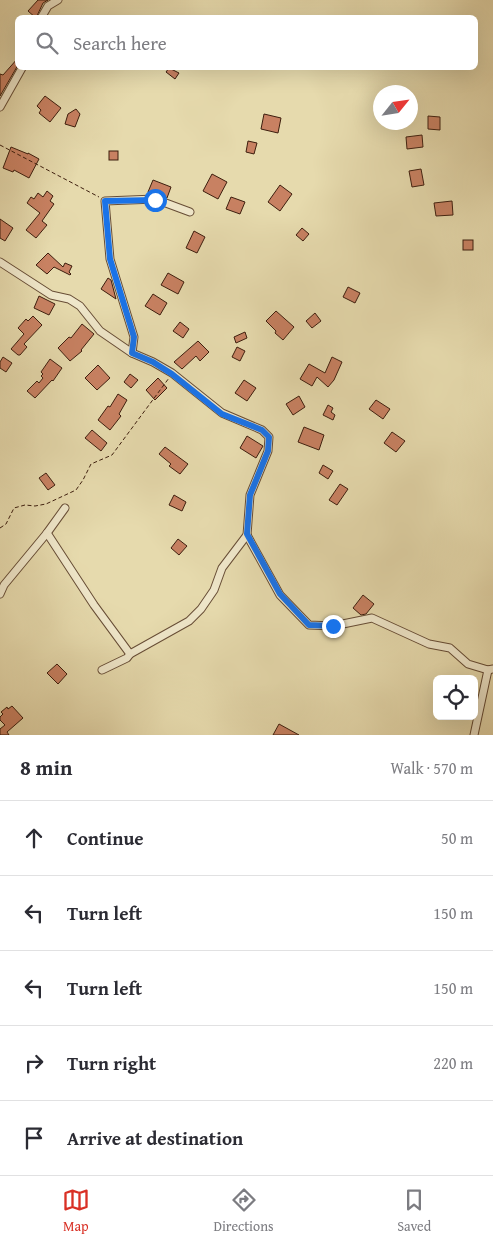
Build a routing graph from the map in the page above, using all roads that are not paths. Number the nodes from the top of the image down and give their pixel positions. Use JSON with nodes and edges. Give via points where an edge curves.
{"nodes":[{"id":1,"x":58,"y":0,"type":"edge"},
{"id":2,"x":43,"y":15,"type":"edge"},
{"id":3,"x":21,"y":70,"type":"edge"},
{"id":4,"x":0,"y":107,"type":"edge"},
{"id":5,"x":190,"y":212,"type":"dead end"},
{"id":6,"x":0,"y":262,"type":"edge"},
{"id":7,"x":132,"y":353,"type":"junction"},
{"id":8,"x":65,"y":508,"type":"dead end"},
{"id":9,"x":47,"y":533,"type":"junction"},
{"id":10,"x":247,"y":534,"type":"junction"},
{"id":11,"x":0,"y":594,"type":"edge"},
{"id":12,"x":130,"y":654,"type":"junction"},
{"id":13,"x":102,"y":670,"type":"dead end"},
{"id":14,"x":490,"y":670,"type":"edge"},
{"id":15,"x":474,"y":735,"type":"edge"}],
"edges":[{"from":1,"to":2,"type":"street","via":[[48,6]]},
{"from":3,"to":4,"type":"street"},
{"from":5,"to":7,"type":"street","via":[[155,200],[105,201],[110,259],[134,337]]},
{"from":6,"to":7,"type":"street","via":[[51,295],[69,299],[80,306],[100,331]]},
{"from":7,"to":10,"type":"street","via":[[172,374],[222,414],[262,430],[269,437],[268,451],[250,495]]},
{"from":8,"to":9,"type":"street"},
{"from":9,"to":11,"type":"street"},
{"from":9,"to":12,"type":"street"},
{"from":10,"to":12,"type":"street","via":[[222,568],[214,590],[201,610],[189,621]]},
{"from":10,"to":14,"type":"street","via":[[280,594],[309,625],[333,626],[372,618],[428,644],[450,648],[468,664]]},
{"from":12,"to":13,"type":"street"},
{"from":14,"to":15,"type":"street"}]}
